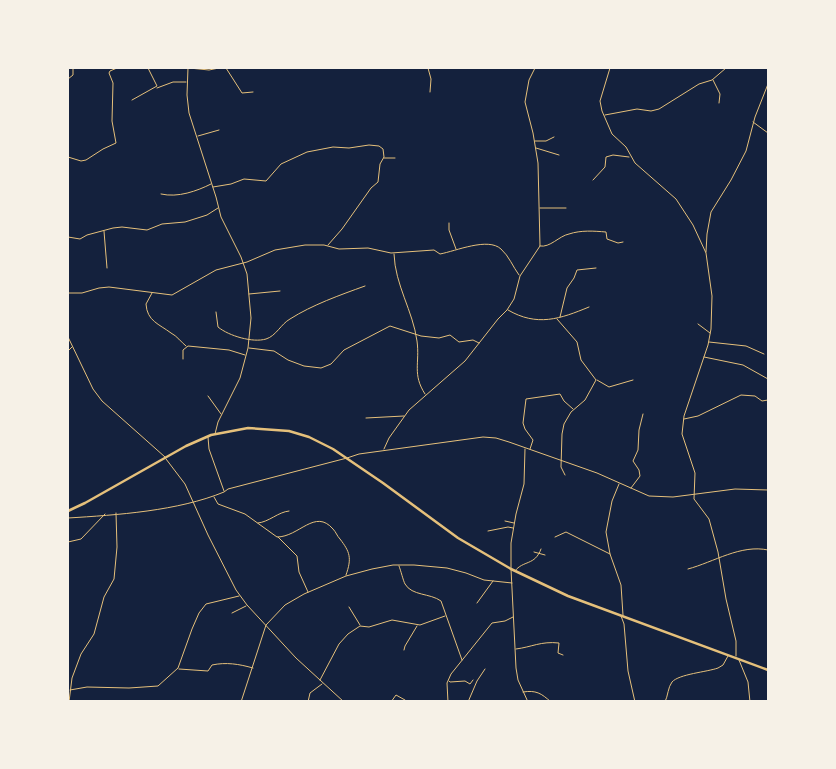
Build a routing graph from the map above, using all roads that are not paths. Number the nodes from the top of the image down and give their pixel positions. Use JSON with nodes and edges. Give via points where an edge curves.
{"nodes":[{"id":1,"x":73,"y":68,"type":"edge"},
{"id":2,"x":117,"y":68,"type":"edge"},
{"id":3,"x":148,"y":68,"type":"edge"},
{"id":4,"x":188,"y":68,"type":"edge"},
{"id":5,"x":219,"y":68,"type":"edge"},
{"id":6,"x":226,"y":68,"type":"edge"},
{"id":7,"x":428,"y":68,"type":"edge"},
{"id":8,"x":535,"y":68,"type":"edge"},
{"id":9,"x":610,"y":68,"type":"edge"},
{"id":10,"x":726,"y":68,"type":"edge"},
{"id":11,"x":68,"y":79,"type":"edge"},
{"id":12,"x":712,"y":80,"type":"junction"},
{"id":13,"x":187,"y":82,"type":"junction"},
{"id":14,"x":768,"y":84,"type":"edge"},
{"id":15,"x":157,"y":88,"type":"junction"},
{"id":16,"x":253,"y":92,"type":"dead end"},
{"id":17,"x":430,"y":92,"type":"dead end"},
{"id":18,"x":132,"y":100,"type":"dead end"},
{"id":19,"x":719,"y":102,"type":"dead end"},
{"id":20,"x":605,"y":115,"type":"junction"},
{"id":21,"x":753,"y":122,"type":"junction"},
{"id":22,"x":219,"y":130,"type":"dead end"},
{"id":23,"x":768,"y":133,"type":"edge"},
{"id":24,"x":197,"y":136,"type":"junction"},
{"id":25,"x":554,"y":137,"type":"dead end"},
{"id":26,"x":534,"y":141,"type":"junction"},
{"id":27,"x":536,"y":148,"type":"junction"},
{"id":28,"x":559,"y":156,"type":"dead end"},
{"id":29,"x":630,"y":156,"type":"junction"},
{"id":30,"x":68,"y":157,"type":"edge"},
{"id":31,"x":384,"y":158,"type":"junction"},
{"id":32,"x":395,"y":158,"type":"dead end"},
{"id":33,"x":593,"y":180,"type":"dead end"},
{"id":34,"x":212,"y":184,"type":"junction"},
{"id":35,"x":213,"y":187,"type":"junction"},
{"id":36,"x":161,"y":194,"type":"dead end"},
{"id":37,"x":218,"y":208,"type":"junction"},
{"id":38,"x":539,"y":208,"type":"junction"},
{"id":39,"x":566,"y":208,"type":"dead end"},
{"id":40,"x":450,"y":223,"type":"dead end"},
{"id":41,"x":104,"y":230,"type":"junction"},
{"id":42,"x":68,"y":237,"type":"edge"},
{"id":43,"x":623,"y":242,"type":"dead end"},
{"id":44,"x":327,"y":245,"type":"junction"},
{"id":45,"x":706,"y":245,"type":"junction"},
{"id":46,"x":540,"y":246,"type":"junction"},
{"id":47,"x":704,"y":249,"type":"junction"},
{"id":48,"x":456,"y":250,"type":"junction"},
{"id":49,"x":394,"y":253,"type":"junction"},
{"id":50,"x":706,"y":253,"type":"junction"},
{"id":51,"x":243,"y":263,"type":"junction"},
{"id":52,"x":107,"y":268,"type":"dead end"},
{"id":53,"x":596,"y":268,"type":"dead end"},
{"id":54,"x":520,"y":276,"type":"junction"},
{"id":55,"x":365,"y":286,"type":"dead end"},
{"id":56,"x":280,"y":291,"type":"dead end"},
{"id":57,"x":68,"y":293,"type":"edge"},
{"id":58,"x":153,"y":293,"type":"junction"},
{"id":59,"x":249,"y":294,"type":"junction"},
{"id":60,"x":589,"y":307,"type":"dead end"},
{"id":61,"x":507,"y":310,"type":"junction"},
{"id":62,"x":216,"y":312,"type":"dead end"},
{"id":63,"x":560,"y":318,"type":"junction"},
{"id":64,"x":556,"y":319,"type":"junction"},
{"id":65,"x":698,"y":324,"type":"dead end"},
{"id":66,"x":710,"y":333,"type":"junction"},
{"id":67,"x":416,"y":335,"type":"junction"},
{"id":68,"x":68,"y":337,"type":"edge"},
{"id":69,"x":250,"y":338,"type":"junction"},
{"id":70,"x":709,"y":342,"type":"junction"},
{"id":71,"x":479,"y":343,"type":"junction"},
{"id":72,"x":72,"y":347,"type":"junction"},
{"id":73,"x":186,"y":347,"type":"junction"},
{"id":74,"x":248,"y":348,"type":"junction"},
{"id":75,"x":68,"y":351,"type":"edge"},
{"id":76,"x":764,"y":354,"type":"dead end"},
{"id":77,"x":247,"y":355,"type":"junction"},
{"id":78,"x":703,"y":357,"type":"junction"},
{"id":79,"x":183,"y":359,"type":"dead end"},
{"id":80,"x":768,"y":379,"type":"edge"},
{"id":81,"x":596,"y":380,"type":"junction"},
{"id":82,"x":633,"y":380,"type":"dead end"},
{"id":83,"x":426,"y":395,"type":"junction"},
{"id":84,"x":208,"y":396,"type":"dead end"},
{"id":85,"x":768,"y":400,"type":"edge"},
{"id":86,"x":574,"y":409,"type":"junction"},
{"id":87,"x":643,"y":414,"type":"dead end"},
{"id":88,"x":221,"y":415,"type":"junction"},
{"id":89,"x":404,"y":416,"type":"junction"},
{"id":90,"x":366,"y":418,"type":"dead end"},
{"id":91,"x":683,"y":419,"type":"junction"},
{"id":92,"x":215,"y":434,"type":"junction"},
{"id":93,"x":208,"y":437,"type":"junction"},
{"id":94,"x":525,"y":448,"type":"junction"},
{"id":95,"x":383,"y":450,"type":"junction"},
{"id":96,"x":530,"y":450,"type":"junction"},
{"id":97,"x":166,"y":458,"type":"junction"},
{"id":98,"x":347,"y":458,"type":"junction"},
{"id":99,"x":562,"y":461,"type":"junction"},
{"id":100,"x":565,"y":475,"type":"dead end"},
{"id":101,"x":620,"y":484,"type":"junction"},
{"id":102,"x":631,"y":488,"type":"junction"},
{"id":103,"x":768,"y":490,"type":"edge"},
{"id":104,"x":224,"y":492,"type":"junction"},
{"id":105,"x":694,"y":494,"type":"junction"},
{"id":106,"x":214,"y":497,"type":"junction"},
{"id":107,"x":194,"y":503,"type":"junction"},
{"id":108,"x":68,"y":511,"type":"edge"},
{"id":109,"x":288,"y":511,"type":"dead end"},
{"id":110,"x":116,"y":513,"type":"junction"},
{"id":111,"x":105,"y":514,"type":"junction"},
{"id":112,"x":68,"y":518,"type":"edge"},
{"id":113,"x":505,"y":521,"type":"dead end"},
{"id":114,"x":257,"y":523,"type":"junction"},
{"id":115,"x":514,"y":523,"type":"junction"},
{"id":116,"x":514,"y":529,"type":"junction"},
{"id":117,"x":488,"y":531,"type":"dead end"},
{"id":118,"x":277,"y":537,"type":"junction"},
{"id":119,"x":555,"y":538,"type":"dead end"},
{"id":120,"x":68,"y":542,"type":"edge"},
{"id":121,"x":541,"y":549,"type":"dead end"},
{"id":122,"x":768,"y":550,"type":"edge"},
{"id":123,"x":534,"y":552,"type":"dead end"},
{"id":124,"x":540,"y":553,"type":"junction"},
{"id":125,"x":610,"y":554,"type":"junction"},
{"id":126,"x":545,"y":555,"type":"dead end"},
{"id":127,"x":719,"y":557,"type":"junction"},
{"id":128,"x":399,"y":565,"type":"junction"},
{"id":129,"x":511,"y":569,"type":"junction"},
{"id":130,"x":688,"y":569,"type":"dead end"},
{"id":131,"x":515,"y":571,"type":"junction"},
{"id":132,"x":346,"y":576,"type":"junction"},
{"id":133,"x":493,"y":581,"type":"junction"},
{"id":134,"x":512,"y":583,"type":"junction"},
{"id":135,"x":308,"y":592,"type":"junction"},
{"id":136,"x":240,"y":596,"type":"junction"},
{"id":137,"x":477,"y":603,"type":"dead end"},
{"id":138,"x":246,"y":605,"type":"junction"},
{"id":139,"x":349,"y":607,"type":"dead end"},
{"id":140,"x":232,"y":613,"type":"dead end"},
{"id":141,"x":622,"y":615,"type":"junction"},
{"id":142,"x":445,"y":616,"type":"junction"},
{"id":143,"x":514,"y":616,"type":"junction"},
{"id":144,"x":266,"y":625,"type":"junction"},
{"id":145,"x":418,"y":625,"type":"junction"},
{"id":146,"x":360,"y":626,"type":"junction"},
{"id":147,"x":515,"y":649,"type":"junction"},
{"id":148,"x":404,"y":650,"type":"dead end"},
{"id":149,"x":563,"y":655,"type":"dead end"},
{"id":150,"x":728,"y":656,"type":"junction"},
{"id":151,"x":737,"y":658,"type":"junction"},
{"id":152,"x":462,"y":660,"type":"junction"},
{"id":153,"x":178,"y":668,"type":"junction"},
{"id":154,"x":253,"y":668,"type":"junction"},
{"id":155,"x":485,"y":669,"type":"dead end"},
{"id":156,"x":768,"y":670,"type":"edge"},
{"id":157,"x":448,"y":680,"type":"junction"},
{"id":158,"x":472,"y":680,"type":"dead end"},
{"id":159,"x":320,"y":681,"type":"junction"},
{"id":160,"x":323,"y":684,"type":"junction"},
{"id":161,"x":70,"y":690,"type":"junction"},
{"id":162,"x":522,"y":692,"type":"junction"},
{"id":163,"x":405,"y":700,"type":"dead end"},
{"id":164,"x":69,"y":702,"type":"edge"},
{"id":165,"x":241,"y":702,"type":"edge"},
{"id":166,"x":308,"y":702,"type":"edge"},
{"id":167,"x":344,"y":702,"type":"edge"},
{"id":168,"x":391,"y":702,"type":"edge"},
{"id":169,"x":448,"y":702,"type":"edge"},
{"id":170,"x":468,"y":702,"type":"edge"},
{"id":171,"x":528,"y":702,"type":"edge"},
{"id":172,"x":551,"y":702,"type":"edge"},
{"id":173,"x":635,"y":702,"type":"edge"},
{"id":174,"x":665,"y":702,"type":"edge"},
{"id":175,"x":750,"y":702,"type":"edge"}],
"edges":[{"from":1,"to":11,"type":"street","via":[[73,75]]},
{"from":2,"to":30,"type":"street","via":[[109,74],[113,83],[111,114],[117,143],[86,160]]},
{"from":3,"to":15,"type":"street"},
{"from":4,"to":5,"type":"street"},
{"from":4,"to":13,"type":"street"},
{"from":6,"to":16,"type":"street","via":[[242,93]]},
{"from":7,"to":17,"type":"street"},
{"from":8,"to":26,"type":"street","via":[[525,102]]},
{"from":9,"to":20,"type":"street","via":[[600,102]]},
{"from":10,"to":12,"type":"street"},
{"from":12,"to":19,"type":"street","via":[[720,94]]},
{"from":12,"to":20,"type":"street","via":[[699,84],[659,109]]},
{"from":13,"to":15,"type":"street","via":[[173,82]]},
{"from":13,"to":24,"type":"street","via":[[188,106]]},
{"from":14,"to":21,"type":"street"},
{"from":15,"to":18,"type":"street"},
{"from":20,"to":29,"type":"street","via":[[612,134],[626,147]]},
{"from":21,"to":23,"type":"street"},
{"from":21,"to":45,"type":"street","via":[[746,151],[711,212]]},
{"from":22,"to":24,"type":"street"},
{"from":24,"to":34,"type":"street"},
{"from":25,"to":26,"type":"street"},
{"from":26,"to":27,"type":"street"},
{"from":27,"to":28,"type":"street"},
{"from":27,"to":38,"type":"street"},
{"from":29,"to":33,"type":"street","via":[[606,157],[604,167]]},
{"from":29,"to":47,"type":"street","via":[[676,199]]},
{"from":31,"to":32,"type":"street"},
{"from":31,"to":35,"type":"street","via":[[383,149],[376,145],[318,149],[281,164],[266,181],[244,180]]},
{"from":31,"to":44,"type":"street","via":[[378,182]]},
{"from":34,"to":35,"type":"street"},
{"from":34,"to":36,"type":"street","via":[[192,192]]},
{"from":35,"to":37,"type":"street"},
{"from":37,"to":41,"type":"street","via":[[185,222],[162,224],[147,230],[122,227]]},
{"from":37,"to":51,"type":"street"},
{"from":38,"to":39,"type":"street"},
{"from":38,"to":46,"type":"street"},
{"from":40,"to":48,"type":"street"},
{"from":41,"to":42,"type":"street","via":[[80,239]]},
{"from":41,"to":52,"type":"street"},
{"from":43,"to":46,"type":"street","via":[[607,239],[606,232],[587,231],[569,234],[547,246]]},
{"from":44,"to":49,"type":"street","via":[[339,249],[368,248]]},
{"from":44,"to":51,"type":"street","via":[[275,250]]},
{"from":45,"to":47,"type":"street"},
{"from":45,"to":50,"type":"street"},
{"from":46,"to":54,"type":"street"},
{"from":47,"to":50,"type":"street"},
{"from":48,"to":49,"type":"street","via":[[440,254],[434,250]]},
{"from":48,"to":54,"type":"street","via":[[494,245],[504,252]]},
{"from":49,"to":67,"type":"street","via":[[395,269]]},
{"from":50,"to":66,"type":"street","via":[[712,296]]},
{"from":51,"to":58,"type":"street","via":[[216,270],[172,295]]},
{"from":51,"to":59,"type":"street"},
{"from":53,"to":63,"type":"street","via":[[577,270],[567,288]]},
{"from":54,"to":61,"type":"street","via":[[514,299]]},
{"from":55,"to":69,"type":"street","via":[[290,318],[267,339]]},
{"from":56,"to":59,"type":"street"},
{"from":57,"to":58,"type":"street","via":[[109,287]]},
{"from":58,"to":73,"type":"street","via":[[146,304],[149,316]]},
{"from":59,"to":69,"type":"street"},
{"from":60,"to":63,"type":"street"},
{"from":61,"to":64,"type":"street","via":[[533,320]]},
{"from":61,"to":71,"type":"street"},
{"from":62,"to":69,"type":"street","via":[[220,329],[236,337]]},
{"from":63,"to":64,"type":"street"},
{"from":64,"to":81,"type":"street","via":[[577,342],[581,360]]},
{"from":65,"to":66,"type":"street"},
{"from":66,"to":70,"type":"street"},
{"from":67,"to":71,"type":"street","via":[[450,336],[459,342],[473,340]]},
{"from":67,"to":74,"type":"street","via":[[386,327],[344,350],[331,364],[322,368],[304,366],[274,351]]},
{"from":67,"to":83,"type":"street","via":[[417,378]]},
{"from":68,"to":72,"type":"street"},
{"from":69,"to":74,"type":"street"},
{"from":70,"to":76,"type":"street","via":[[746,346]]},
{"from":70,"to":78,"type":"street"},
{"from":71,"to":83,"type":"street","via":[[465,361]]},
{"from":72,"to":75,"type":"street"},
{"from":72,"to":97,"type":"street","via":[[102,401]]},
{"from":73,"to":77,"type":"street","via":[[229,350]]},
{"from":73,"to":79,"type":"street"},
{"from":74,"to":77,"type":"street"},
{"from":77,"to":88,"type":"street","via":[[237,388]]},
{"from":78,"to":80,"type":"street","via":[[744,366]]},
{"from":78,"to":91,"type":"street"},
{"from":81,"to":82,"type":"street","via":[[609,387]]},
{"from":81,"to":86,"type":"street","via":[[585,400]]},
{"from":83,"to":89,"type":"street"},
{"from":84,"to":88,"type":"street"},
{"from":85,"to":91,"type":"street","via":[[741,395],[698,416]]},
{"from":86,"to":96,"type":"street","via":[[560,394],[526,399],[524,423],[533,440]]},
{"from":86,"to":99,"type":"street","via":[[562,431]]},
{"from":87,"to":102,"type":"street","via":[[638,450],[633,461],[640,476]]},
{"from":88,"to":92,"type":"street"},
{"from":89,"to":90,"type":"street"},
{"from":89,"to":95,"type":"street"},
{"from":91,"to":105,"type":"street","via":[[682,434],[695,473]]},
{"from":92,"to":93,"type":"main road"},
{"from":92,"to":98,"type":"main road","via":[[248,428],[289,431],[325,444]]},
{"from":93,"to":97,"type":"main road"},
{"from":93,"to":104,"type":"street"},
{"from":94,"to":95,"type":"street","via":[[483,437]]},
{"from":94,"to":96,"type":"street"},
{"from":94,"to":115,"type":"street","via":[[524,481]]},
{"from":95,"to":98,"type":"street"},
{"from":96,"to":99,"type":"street"},
{"from":97,"to":107,"type":"street"},
{"from":97,"to":108,"type":"main road"},
{"from":98,"to":104,"type":"street"},
{"from":98,"to":129,"type":"main road","via":[[458,538]]},
{"from":99,"to":100,"type":"street"},
{"from":99,"to":101,"type":"street"},
{"from":101,"to":102,"type":"street"},
{"from":101,"to":125,"type":"street","via":[[612,501],[607,526]]},
{"from":102,"to":105,"type":"street","via":[[656,497]]},
{"from":103,"to":105,"type":"street","via":[[735,489]]},
{"from":104,"to":106,"type":"street"},
{"from":105,"to":127,"type":"street","via":[[711,524]]},
{"from":106,"to":107,"type":"street"},
{"from":106,"to":114,"type":"street","via":[[218,504]]},
{"from":107,"to":110,"type":"street"},
{"from":107,"to":136,"type":"street"},
{"from":109,"to":114,"type":"street"},
{"from":110,"to":111,"type":"street"},
{"from":110,"to":161,"type":"street","via":[[114,579],[104,597],[94,634],[81,654]]},
{"from":111,"to":112,"type":"street"},
{"from":111,"to":120,"type":"street","via":[[80,539]]},
{"from":113,"to":115,"type":"street"},
{"from":114,"to":118,"type":"street"},
{"from":115,"to":116,"type":"street"},
{"from":116,"to":117,"type":"street"},
{"from":116,"to":129,"type":"street"},
{"from":118,"to":132,"type":"street","via":[[324,521],[347,548],[349,565]]},
{"from":118,"to":135,"type":"street","via":[[297,556],[299,572]]},
{"from":119,"to":125,"type":"street","via":[[566,532]]},
{"from":121,"to":124,"type":"street"},
{"from":122,"to":127,"type":"street","via":[[750,549]]},
{"from":123,"to":124,"type":"street"},
{"from":124,"to":126,"type":"street"},
{"from":124,"to":131,"type":"street","via":[[532,562]]},
{"from":125,"to":141,"type":"street","via":[[619,577]]},
{"from":127,"to":130,"type":"street"},
{"from":127,"to":151,"type":"street"},
{"from":128,"to":132,"type":"street"},
{"from":128,"to":133,"type":"street","via":[[447,568]]},
{"from":128,"to":142,"type":"street","via":[[408,588],[438,599]]},
{"from":129,"to":131,"type":"main road"},
{"from":129,"to":134,"type":"street"},
{"from":131,"to":141,"type":"main road","via":[[547,587]]},
{"from":132,"to":135,"type":"street"},
{"from":133,"to":134,"type":"street"},
{"from":133,"to":137,"type":"street"},
{"from":134,"to":143,"type":"street"},
{"from":135,"to":144,"type":"street","via":[[285,605]]},
{"from":136,"to":138,"type":"street"},
{"from":136,"to":153,"type":"street","via":[[206,604],[192,629]]},
{"from":138,"to":140,"type":"street"},
{"from":138,"to":144,"type":"street"},
{"from":139,"to":146,"type":"street"},
{"from":141,"to":150,"type":"main road"},
{"from":141,"to":173,"type":"street"},
{"from":142,"to":145,"type":"street"},
{"from":142,"to":152,"type":"street"},
{"from":143,"to":147,"type":"street"},
{"from":143,"to":152,"type":"street","via":[[492,623]]},
{"from":144,"to":154,"type":"street"},
{"from":144,"to":159,"type":"street"},
{"from":145,"to":146,"type":"street","via":[[392,620],[369,627]]},
{"from":145,"to":148,"type":"street"},
{"from":146,"to":159,"type":"street","via":[[339,644]]},
{"from":147,"to":149,"type":"street","via":[[552,642],[559,643],[558,653]]},
{"from":147,"to":162,"type":"street"},
{"from":150,"to":151,"type":"main road"},
{"from":150,"to":174,"type":"street","via":[[718,668],[674,681]]},
{"from":151,"to":156,"type":"main road"},
{"from":151,"to":175,"type":"street","via":[[748,682]]},
{"from":152,"to":157,"type":"street"},
{"from":153,"to":154,"type":"street","via":[[208,671],[212,665],[228,663]]},
{"from":153,"to":161,"type":"street","via":[[158,686]]},
{"from":154,"to":165,"type":"street"},
{"from":155,"to":170,"type":"street"},
{"from":157,"to":158,"type":"street","via":[[470,684]]},
{"from":157,"to":169,"type":"street"},
{"from":159,"to":160,"type":"street"},
{"from":160,"to":166,"type":"street","via":[[310,693]]},
{"from":160,"to":167,"type":"street"},
{"from":161,"to":164,"type":"street"},
{"from":162,"to":171,"type":"street"},
{"from":162,"to":172,"type":"street","via":[[540,692]]},
{"from":163,"to":168,"type":"street","via":[[396,695]]}]}
